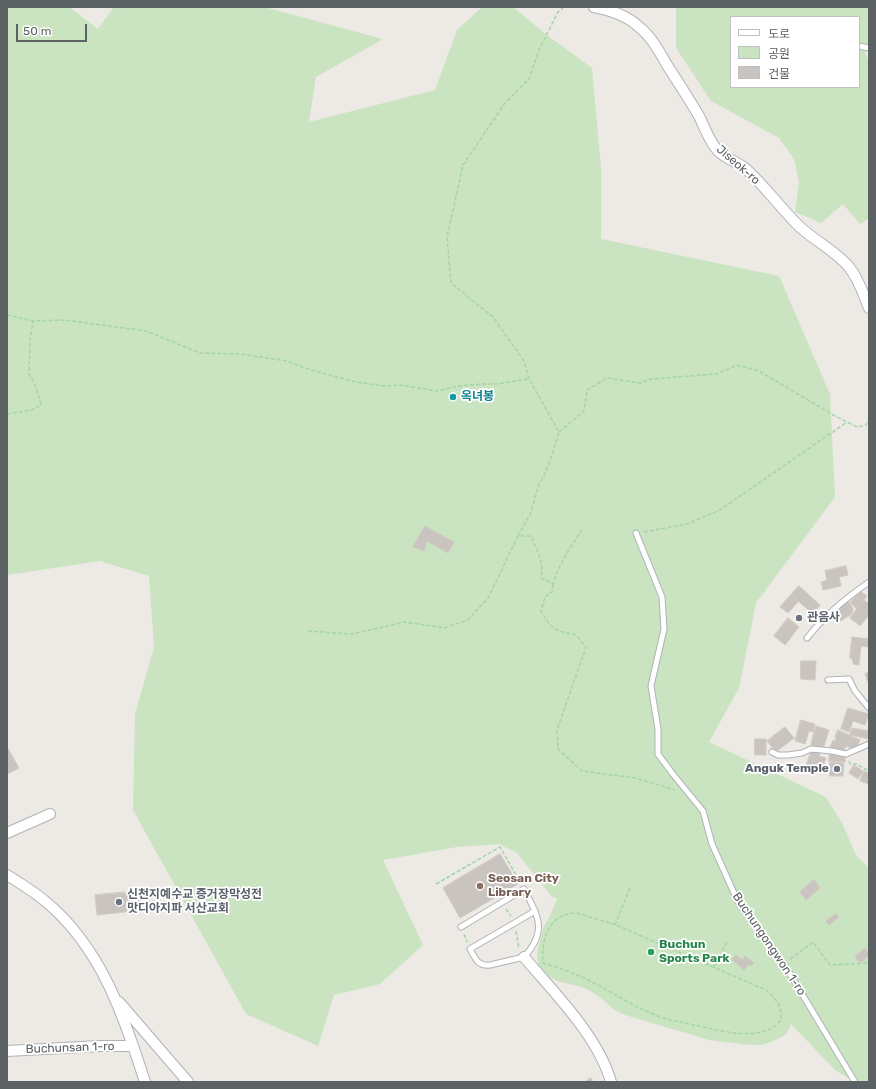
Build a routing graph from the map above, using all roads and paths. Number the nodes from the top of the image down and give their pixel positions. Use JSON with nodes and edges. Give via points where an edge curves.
{"nodes":[{"id":1,"x":564,"y":7,"type":"edge"},
{"id":2,"x":594,"y":7,"type":"edge"},
{"id":3,"x":869,"y":308,"type":"edge"},
{"id":4,"x":7,"y":315,"type":"edge"},
{"id":5,"x":33,"y":321,"type":"junction"},
{"id":6,"x":529,"y":379,"type":"junction"},
{"id":7,"x":7,"y":414,"type":"edge"},
{"id":8,"x":869,"y":418,"type":"edge"},
{"id":9,"x":847,"y":422,"type":"junction"},
{"id":10,"x":559,"y":432,"type":"junction"},
{"id":11,"x":582,"y":530,"type":"dead end"},
{"id":12,"x":636,"y":533,"type":"joint"},
{"id":13,"x":518,"y":536,"type":"junction"},
{"id":14,"x":869,"y":582,"type":"edge"},
{"id":15,"x":553,"y":584,"type":"junction"},
{"id":16,"x":308,"y":631,"type":"dead end"},
{"id":17,"x":807,"y":638,"type":"dead end"},
{"id":18,"x":828,"y":680,"type":"dead end"},
{"id":19,"x":869,"y":708,"type":"edge"},
{"id":20,"x":869,"y":744,"type":"edge"},
{"id":21,"x":772,"y":752,"type":"dead end"},
{"id":22,"x":849,"y":753,"type":"junction"},
{"id":23,"x":869,"y":771,"type":"edge"},
{"id":24,"x":689,"y":794,"type":"junction"},
{"id":25,"x":50,"y":814,"type":"dead end"},
{"id":26,"x":7,"y":833,"type":"edge"},
{"id":27,"x":7,"y":875,"type":"edge"},
{"id":28,"x":436,"y":884,"type":"dead end"},
{"id":29,"x":630,"y":888,"type":"dead end"},
{"id":30,"x":524,"y":889,"type":"junction"},
{"id":31,"x":502,"y":902,"type":"junction"},
{"id":32,"x":535,"y":911,"type":"junction"},
{"id":33,"x":514,"y":923,"type":"junction"},
{"id":34,"x":615,"y":925,"type":"junction"},
{"id":35,"x":461,"y":927,"type":"joint"},
{"id":36,"x":728,"y":940,"type":"dead end"},
{"id":37,"x":470,"y":948,"type":"junction"},
{"id":38,"x":524,"y":957,"type":"junction"},
{"id":39,"x":869,"y":963,"type":"edge"},
{"id":40,"x":784,"y":964,"type":"junction"},
{"id":41,"x":714,"y":967,"type":"junction"},
{"id":42,"x":114,"y":996,"type":"junction"},
{"id":43,"x":133,"y":1046,"type":"junction"},
{"id":44,"x":7,"y":1051,"type":"edge"},
{"id":45,"x":145,"y":1082,"type":"edge"},
{"id":46,"x":188,"y":1082,"type":"edge"},
{"id":47,"x":611,"y":1082,"type":"edge"},
{"id":48,"x":855,"y":1082,"type":"edge"}],
"edges":[{"from":1,"to":6,"type":"path","via":[[558,12],[539,50],[529,79],[505,103],[463,165],[447,237],[451,283],[493,316],[524,361]]},
{"from":2,"to":3,"type":"street","name":"Jiseok-ro","via":[[621,15],[647,34],[683,88],[710,140],[718,150],[744,167],[801,227],[840,258],[855,276]]},
{"from":4,"to":5,"type":"path"},
{"from":5,"to":6,"type":"path","via":[[65,320],[146,331],[200,353],[241,354],[286,361],[356,382],[383,386],[400,385],[436,391],[459,386]]},
{"from":5,"to":7,"type":"path","via":[[29,374],[41,405],[32,410]]},
{"from":6,"to":10,"type":"path"},
{"from":8,"to":9,"type":"path","via":[[866,425],[857,426]]},
{"from":9,"to":10,"type":"path","via":[[759,371],[737,365],[716,374],[651,379],[640,383],[607,378],[587,390],[584,411]]},
{"from":9,"to":12,"type":"path","via":[[720,510],[687,524]]},
{"from":10,"to":13,"type":"path","via":[[531,512]]},
{"from":11,"to":15,"type":"path","via":[[557,571]]},
{"from":12,"to":24,"type":"lane","name":"Buchungongwon 1-ro","via":[[662,597],[664,629],[651,686],[658,729],[658,754]]},
{"from":13,"to":15,"type":"path","via":[[531,536],[540,555],[540,578]]},
{"from":13,"to":16,"type":"path","via":[[488,598],[468,620],[444,628],[405,622],[351,634]]},
{"from":14,"to":17,"type":"lane","via":[[834,608]]},
{"from":15,"to":24,"type":"path","via":[[552,592],[545,597],[541,611],[549,624],[559,631],[576,635],[586,647],[557,730],[558,750],[582,771],[636,778]]},
{"from":18,"to":19,"type":"lane","via":[[849,679]]},
{"from":20,"to":22,"type":"lane"},
{"from":21,"to":22,"type":"lane","via":[[788,755],[811,749]]},
{"from":22,"to":23,"type":"path","via":[[850,764],[856,764]]},
{"from":24,"to":40,"type":"lane","name":"Buchungongwon 1-ro","via":[[703,811],[712,844],[738,902]]},
{"from":25,"to":26,"type":"street"},
{"from":27,"to":42,"type":"street","name":"Buchunsan 1-ro","via":[[46,901],[71,926],[90,951]]},
{"from":28,"to":30,"type":"path","via":[[500,847]]},
{"from":29,"to":34,"type":"path"},
{"from":30,"to":31,"type":"lane"},
{"from":30,"to":32,"type":"lane"},
{"from":31,"to":33,"type":"path"},
{"from":31,"to":35,"type":"lane"},
{"from":32,"to":33,"type":"lane"},
{"from":32,"to":38,"type":"lane","via":[[540,925],[533,946]]},
{"from":33,"to":37,"type":"lane"},
{"from":33,"to":38,"type":"path","via":[[519,950]]},
{"from":34,"to":41,"type":"path"},
{"from":34,"to":41,"type":"path","via":[[577,913],[562,916],[552,923],[545,936],[543,963],[579,975],[663,1018],[743,1034],[764,1031],[778,1024],[781,1020],[780,1012],[771,994]]},
{"from":35,"to":37,"type":"path"},
{"from":36,"to":41,"type":"path"},
{"from":37,"to":38,"type":"lane","via":[[477,961],[485,966]]},
{"from":38,"to":47,"type":"street","via":[[590,1038],[601,1055]]},
{"from":39,"to":40,"type":"path","via":[[830,965],[813,942]]},
{"from":40,"to":48,"type":"lane","name":"Buchungongwon 1-ro"},
{"from":42,"to":43,"type":"street","name":"Buchunsan 1-ro"},
{"from":42,"to":46,"type":"street","name":"Buchunsan 1-ro"},
{"from":43,"to":44,"type":"street","name":"Buchunsan 1-ro"},
{"from":43,"to":45,"type":"street","name":"Buchunsan 1-ro"}]}
